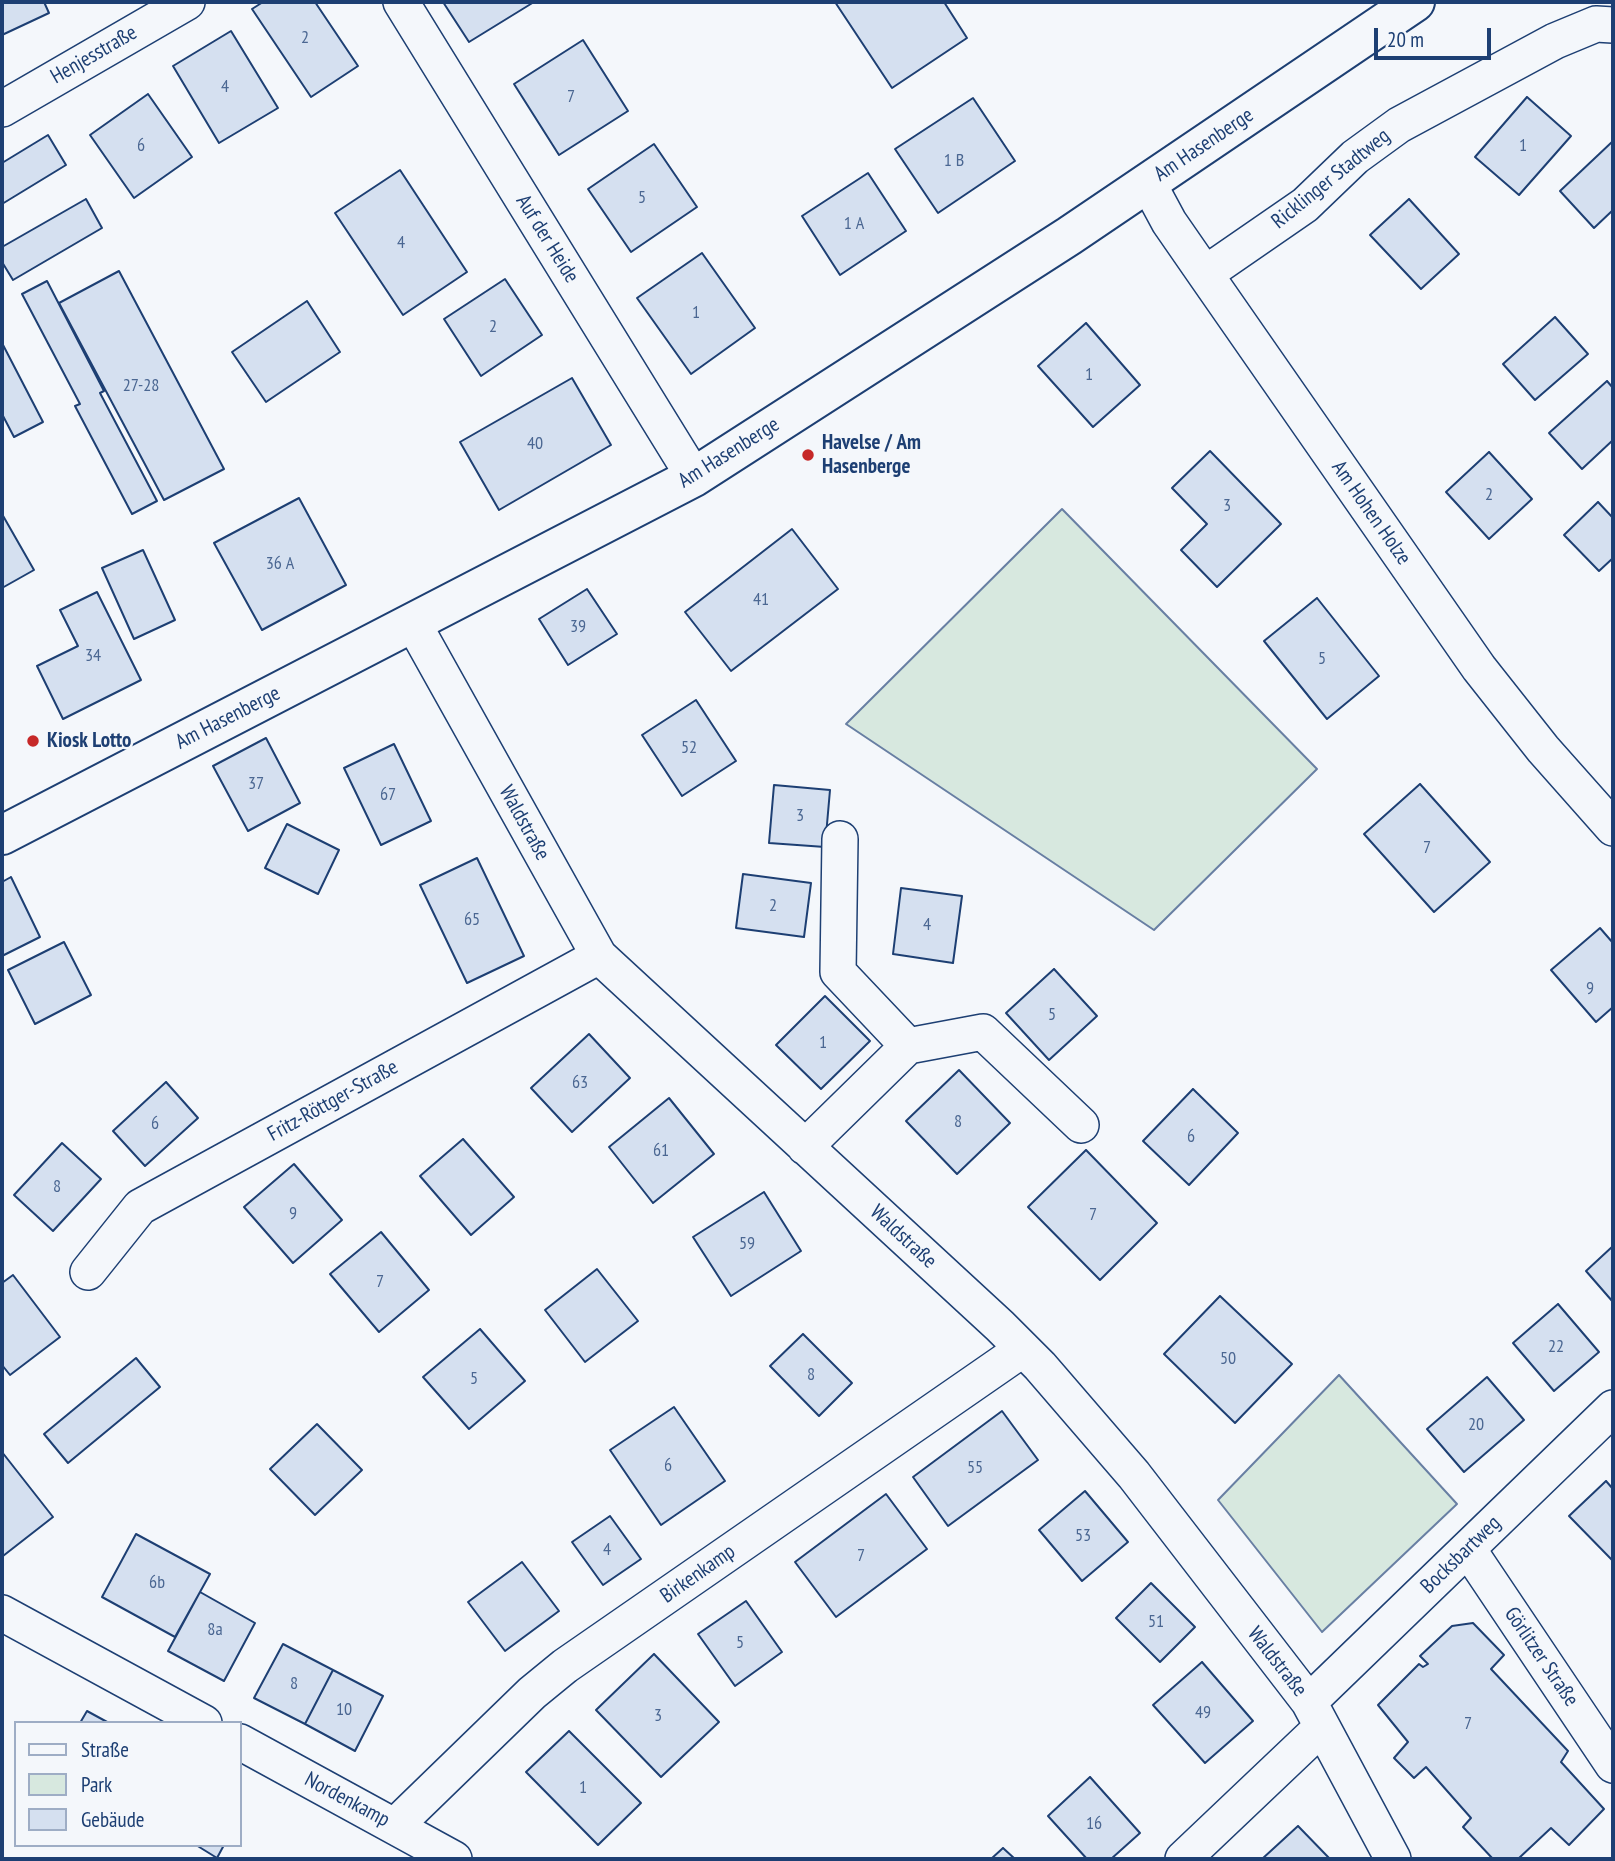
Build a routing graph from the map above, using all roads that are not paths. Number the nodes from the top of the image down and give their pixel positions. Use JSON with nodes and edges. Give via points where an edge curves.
{"nodes":[{"id":1,"x":187,"y":2,"type":"edge"},
{"id":2,"x":401,"y":2,"type":"edge"},
{"id":3,"x":1415,"y":2,"type":"edge"},
{"id":4,"x":1613,"y":24,"type":"edge"},
{"id":5,"x":2,"y":108,"type":"edge"},
{"id":6,"x":1148,"y":183,"type":"junction"},
{"id":7,"x":1205,"y":274,"type":"junction"},
{"id":8,"x":694,"y":477,"type":"junction"},
{"id":9,"x":412,"y":622,"type":"junction"},
{"id":10,"x":4,"y":827,"type":"edge"},
{"id":11,"x":1613,"y":828,"type":"edge"},
{"id":12,"x":841,"y":839,"type":"dead end"},
{"id":13,"x":598,"y":956,"type":"junction"},
{"id":14,"x":908,"y":1046,"type":"junction"},
{"id":15,"x":1082,"y":1125,"type":"dead end"},
{"id":16,"x":805,"y":1147,"type":"junction"},
{"id":17,"x":88,"y":1272,"type":"dead end"},
{"id":18,"x":1023,"y":1349,"type":"junction"},
{"id":19,"x":1613,"y":1408,"type":"edge"},
{"id":20,"x":1468,"y":1549,"type":"junction"},
{"id":21,"x":2,"y":1613,"type":"edge"},
{"id":22,"x":1315,"y":1715,"type":"junction"},
{"id":23,"x":200,"y":1721,"type":"edge"},
{"id":24,"x":242,"y":1743,"type":"edge"},
{"id":25,"x":1613,"y":1765,"type":"edge"},
{"id":26,"x":395,"y":1826,"type":"junction"},
{"id":27,"x":454,"y":1859,"type":"edge"},
{"id":28,"x":1183,"y":1859,"type":"edge"},
{"id":29,"x":1393,"y":1859,"type":"edge"}],
"edges":[{"from":1,"to":5,"type":"street","name":"Henjesstraße"},
{"from":2,"to":8,"type":"street","name":"Auf der Heide"},
{"from":3,"to":6,"type":"street","name":"Am Hasenberge"},
{"from":4,"to":7,"type":"street","name":"Ricklinger Stadtweg","via":[[1596,24],[1555,41],[1399,125],[1355,157],[1305,205]]},
{"from":6,"to":7,"type":"street","name":"Am Hohen Holze"},
{"from":6,"to":8,"type":"street","name":"Am Hasenberge"},
{"from":7,"to":11,"type":"street","name":"Am Hohen Holze","via":[[1479,668]]},
{"from":8,"to":9,"type":"street","name":"Am Hasenberge"},
{"from":9,"to":10,"type":"street","name":"Am Hasenberge"},
{"from":9,"to":13,"type":"street","name":"Waldstraße"},
{"from":12,"to":14,"type":"street","via":[[838,972]]},
{"from":13,"to":16,"type":"street","name":"Waldstraße"},
{"from":13,"to":17,"type":"street","name":"Fritz-Röttger-Straße","via":[[140,1207]]},
{"from":14,"to":15,"type":"street","via":[[983,1032]]},
{"from":14,"to":16,"type":"street"},
{"from":16,"to":18,"type":"street","name":"Waldstraße"},
{"from":18,"to":22,"type":"street","name":"Waldstraße","via":[[1134,1475]]},
{"from":18,"to":26,"type":"street","name":"Birkenkamp","via":[[565,1666]]},
{"from":19,"to":20,"type":"street","name":"Bocksbartweg"},
{"from":20,"to":22,"type":"street","name":"Bocksbartweg"},
{"from":20,"to":25,"type":"street","name":"Görlitzer Straße"},
{"from":21,"to":23,"type":"street"},
{"from":22,"to":28,"type":"street","name":"Bocksbartweg"},
{"from":22,"to":29,"type":"street","name":"Waldstraße"},
{"from":24,"to":26,"type":"street","name":"Nordenkamp"},
{"from":26,"to":27,"type":"street","name":"Nordenkamp"}]}
